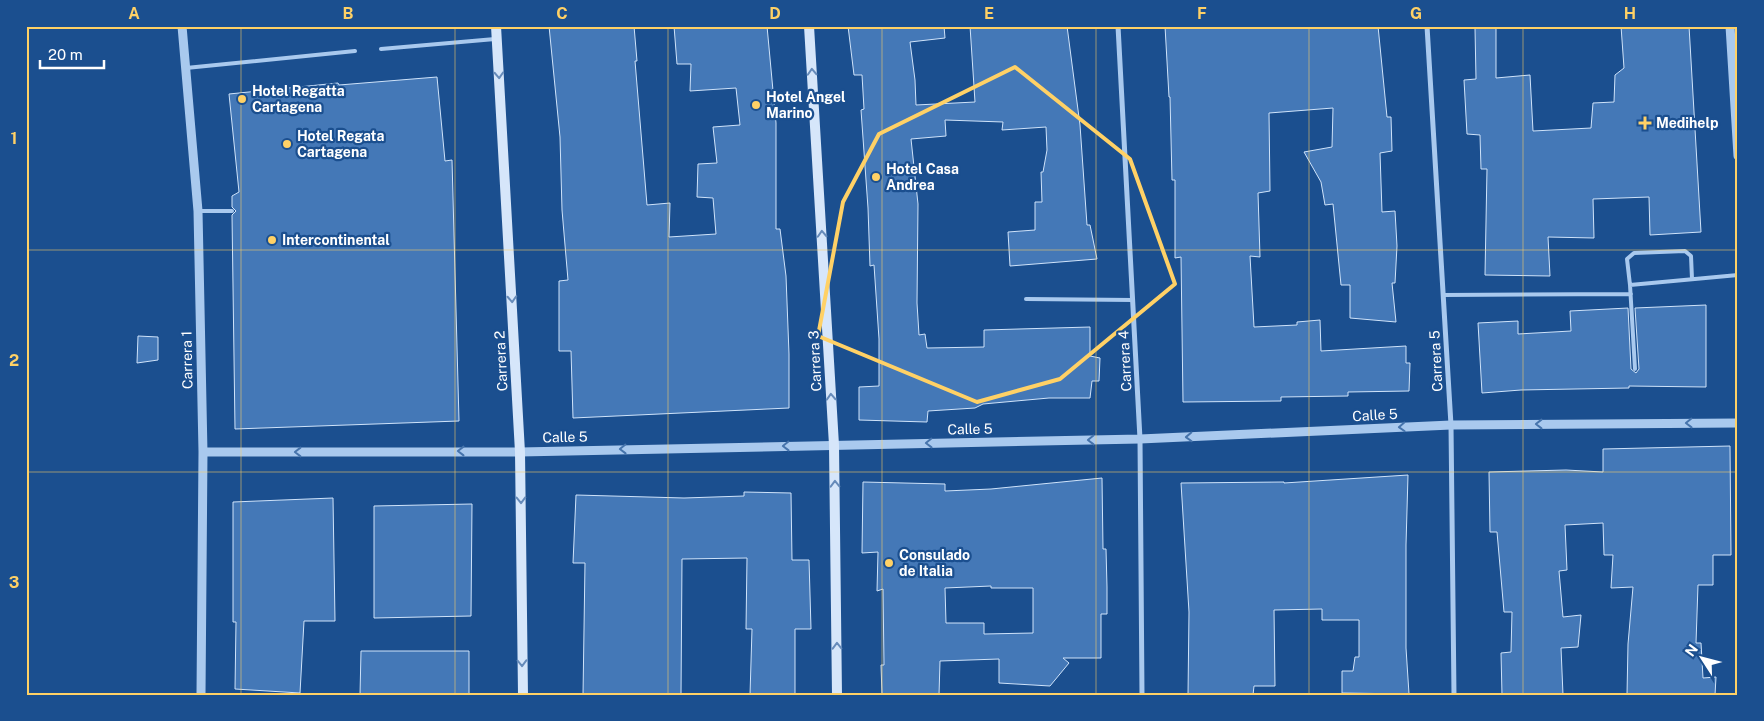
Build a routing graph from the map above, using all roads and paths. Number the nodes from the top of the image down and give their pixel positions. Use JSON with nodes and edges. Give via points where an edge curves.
{"nodes":[{"id":1,"x":182,"y":26,"type":"edge"},
{"id":2,"x":496,"y":26,"type":"edge"},
{"id":3,"x":809,"y":26,"type":"edge"},
{"id":4,"x":1118,"y":26,"type":"edge"},
{"id":5,"x":1427,"y":26,"type":"edge"},
{"id":6,"x":1730,"y":26,"type":"edge"},
{"id":7,"x":497,"y":39,"type":"junction"},
{"id":8,"x":381,"y":49,"type":"dead end"},
{"id":9,"x":355,"y":51,"type":"dead end"},
{"id":10,"x":186,"y":68,"type":"junction"},
{"id":11,"x":1736,"y":81,"type":"edge"},
{"id":12,"x":1738,"y":156,"type":"edge"},
{"id":13,"x":232,"y":210,"type":"dead end"},
{"id":14,"x":198,"y":211,"type":"junction"},
{"id":15,"x":1738,"y":276,"type":"edge"},
{"id":16,"x":1692,"y":279,"type":"junction"},
{"id":17,"x":1630,"y":285,"type":"junction"},
{"id":18,"x":1443,"y":294,"type":"junction"},
{"id":19,"x":1631,"y":294,"type":"junction"},
{"id":20,"x":1026,"y":299,"type":"dead end"},
{"id":21,"x":1133,"y":300,"type":"junction"},
{"id":22,"x":1635,"y":370,"type":"dead end"},
{"id":23,"x":1738,"y":422,"type":"edge"},
{"id":24,"x":1451,"y":425,"type":"junction"},
{"id":25,"x":1140,"y":439,"type":"junction"},
{"id":26,"x":834,"y":445,"type":"junction"},
{"id":27,"x":203,"y":452,"type":"junction"},
{"id":28,"x":520,"y":452,"type":"junction"},
{"id":29,"x":201,"y":695,"type":"edge"},
{"id":30,"x":523,"y":695,"type":"edge"},
{"id":31,"x":837,"y":695,"type":"edge"},
{"id":32,"x":1142,"y":695,"type":"edge"},
{"id":33,"x":1454,"y":695,"type":"edge"}],
"edges":[{"from":1,"to":10,"type":"street","name":"Carrera 1"},
{"from":2,"to":7,"type":"main road","name":"Carrera 2"},
{"from":26,"to":3,"type":"main road","name":"Carrera 3","one_way":true},
{"from":4,"to":21,"type":"street","name":"Carrera 4"},
{"from":5,"to":18,"type":"street","name":"Carrera 5"},
{"from":6,"to":11,"type":"street"},
{"from":7,"to":8,"type":"lane"},
{"from":7,"to":28,"type":"main road","name":"Carrera 2","one_way":true},
{"from":9,"to":10,"type":"lane"},
{"from":10,"to":14,"type":"street","name":"Carrera 1"},
{"from":11,"to":12,"type":"street"},
{"from":13,"to":14,"type":"lane"},
{"from":14,"to":27,"type":"street","name":"Carrera 1"},
{"from":15,"to":16,"type":"lane"},
{"from":16,"to":17,"type":"lane"},
{"from":16,"to":17,"type":"lane","via":[[1691,256],[1685,251],[1634,254],[1627,260]]},
{"from":17,"to":19,"type":"lane"},
{"from":18,"to":19,"type":"lane"},
{"from":18,"to":24,"type":"street","name":"Carrera 5"},
{"from":19,"to":22,"type":"lane"},
{"from":20,"to":21,"type":"lane"},
{"from":21,"to":25,"type":"street","name":"Carrera 4"},
{"from":23,"to":24,"type":"street","name":"Calle 5","one_way":true},
{"from":24,"to":25,"type":"street","name":"Calle 5","one_way":true},
{"from":24,"to":33,"type":"street","name":"Carrera 5"},
{"from":25,"to":26,"type":"street","name":"Calle 5","one_way":true},
{"from":25,"to":32,"type":"street","name":"Carrera 4"},
{"from":26,"to":28,"type":"street","name":"Calle 5","one_way":true},
{"from":31,"to":26,"type":"main road","name":"Carrera 3","one_way":true},
{"from":28,"to":27,"type":"street","name":"Calle 5","one_way":true},
{"from":27,"to":29,"type":"street","name":"Carrera 1"},
{"from":28,"to":30,"type":"main road","name":"Carrera 2","one_way":true}]}
